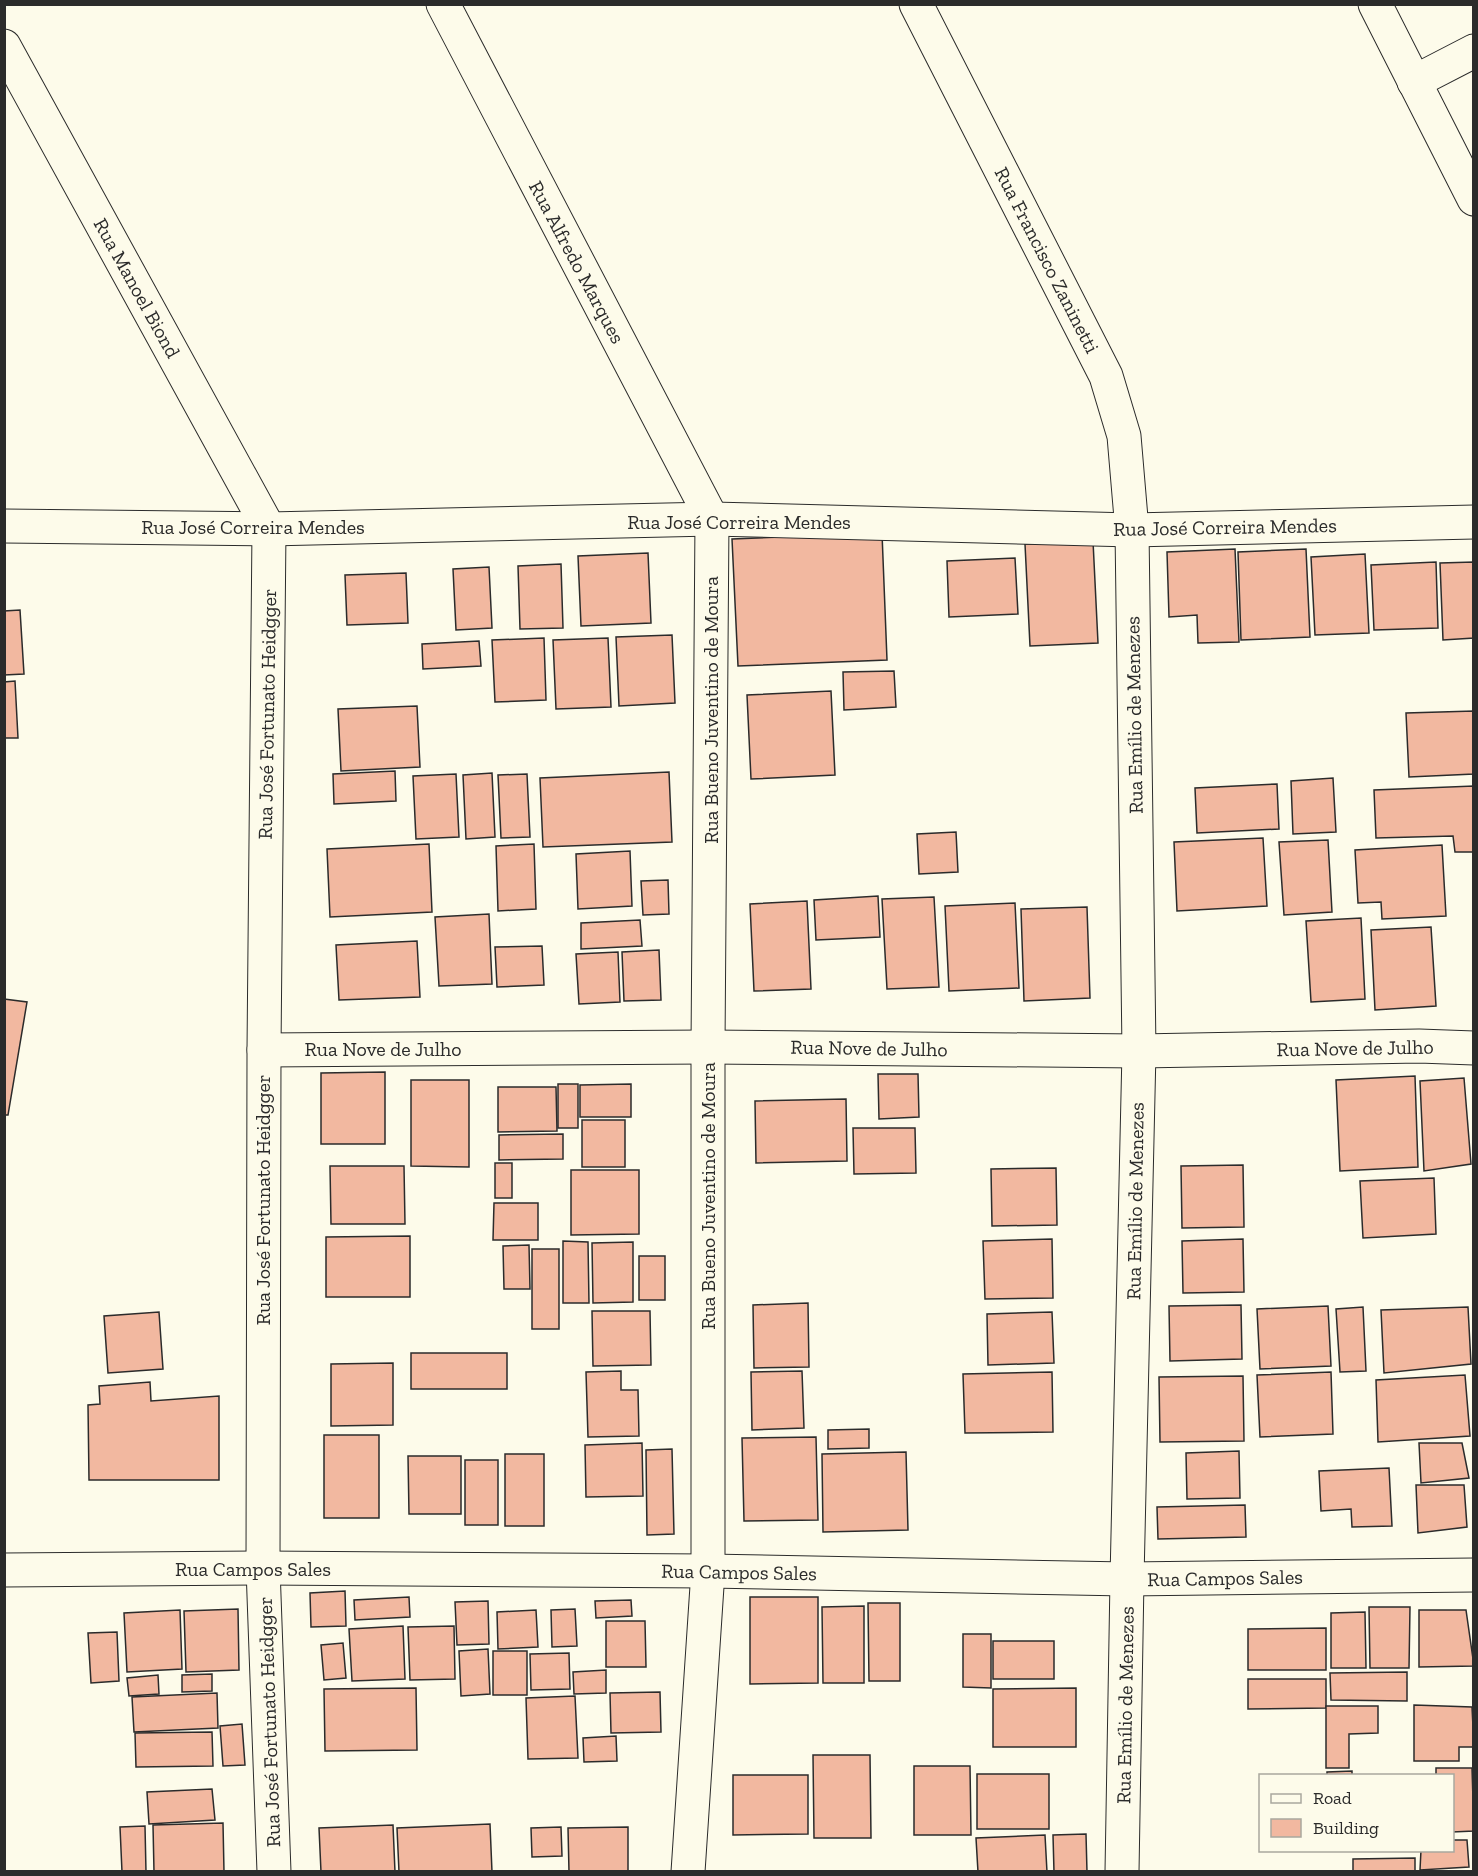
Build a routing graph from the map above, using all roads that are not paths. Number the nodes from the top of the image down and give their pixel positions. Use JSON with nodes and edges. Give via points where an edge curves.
{"nodes":[{"id":1,"x":443,"y":4,"type":"edge"},
{"id":2,"x":916,"y":4,"type":"edge"},
{"id":3,"x":1375,"y":4,"type":"edge"},
{"id":4,"x":4,"y":46,"type":"edge"},
{"id":5,"x":1473,"y":51,"type":"edge"},
{"id":6,"x":1414,"y":82,"type":"junction"},
{"id":7,"x":1473,"y":199,"type":"edge"},
{"id":8,"x":712,"y":519,"type":"junction"},
{"id":9,"x":1473,"y":522,"type":"edge"},
{"id":10,"x":4,"y":526,"type":"edge"},
{"id":11,"x":270,"y":529,"type":"junction"},
{"id":12,"x":1132,"y":530,"type":"junction"},
{"id":13,"x":708,"y":1047,"type":"junction"},
{"id":14,"x":1473,"y":1048,"type":"edge"},
{"id":15,"x":264,"y":1050,"type":"junction"},
{"id":16,"x":1139,"y":1051,"type":"junction"},
{"id":17,"x":263,"y":1568,"type":"junction"},
{"id":18,"x":4,"y":1570,"type":"edge"},
{"id":19,"x":708,"y":1571,"type":"junction"},
{"id":20,"x":1473,"y":1575,"type":"edge"},
{"id":21,"x":1127,"y":1579,"type":"junction"},
{"id":22,"x":274,"y":1872,"type":"edge"},
{"id":23,"x":688,"y":1872,"type":"edge"},
{"id":24,"x":1122,"y":1872,"type":"edge"}],
"edges":[{"from":1,"to":8,"type":"street","name":"Rua Alfredo Marques"},
{"from":2,"to":12,"type":"street","name":"Rua Francisco Zaninetti","via":[[1106,376],[1124,436]]},
{"from":3,"to":6,"type":"street"},
{"from":4,"to":11,"type":"street","name":"Rua Manoel Biond"},
{"from":5,"to":6,"type":"street"},
{"from":6,"to":7,"type":"street"},
{"from":8,"to":11,"type":"street","name":"Rua José Correira Mendes"},
{"from":8,"to":12,"type":"street","name":"Rua José Correira Mendes"},
{"from":8,"to":13,"type":"street","name":"Rua Bueno Juventino de Moura"},
{"from":9,"to":12,"type":"street","name":"Rua José Correira Mendes"},
{"from":10,"to":11,"type":"street","name":"Rua José Correira Mendes"},
{"from":11,"to":15,"type":"street","name":"Rua José Fortunato Heidgger"},
{"from":12,"to":16,"type":"street","name":"Rua Emílio de Menezes"},
{"from":13,"to":15,"type":"street","name":"Rua Nove de Julho"},
{"from":13,"to":16,"type":"street","name":"Rua Nove de Julho"},
{"from":13,"to":19,"type":"street","name":"Rua Bueno Juventino de Moura"},
{"from":14,"to":16,"type":"street","name":"Rua Nove de Julho"},
{"from":15,"to":17,"type":"street","name":"Rua José Fortunato Heidgger"},
{"from":16,"to":21,"type":"street","name":"Rua Emílio de Menezes"},
{"from":17,"to":18,"type":"street","name":"Rua Campos Sales"},
{"from":17,"to":19,"type":"street","name":"Rua Campos Sales"},
{"from":17,"to":22,"type":"street","name":"Rua José Fortunato Heidgger"},
{"from":19,"to":21,"type":"street","name":"Rua Campos Sales"},
{"from":19,"to":23,"type":"street","name":"Rua Bueno Juventino de Moura"},
{"from":20,"to":21,"type":"street","name":"Rua Campos Sales"},
{"from":21,"to":24,"type":"street","name":"Rua Emílio de Menezes"}]}
